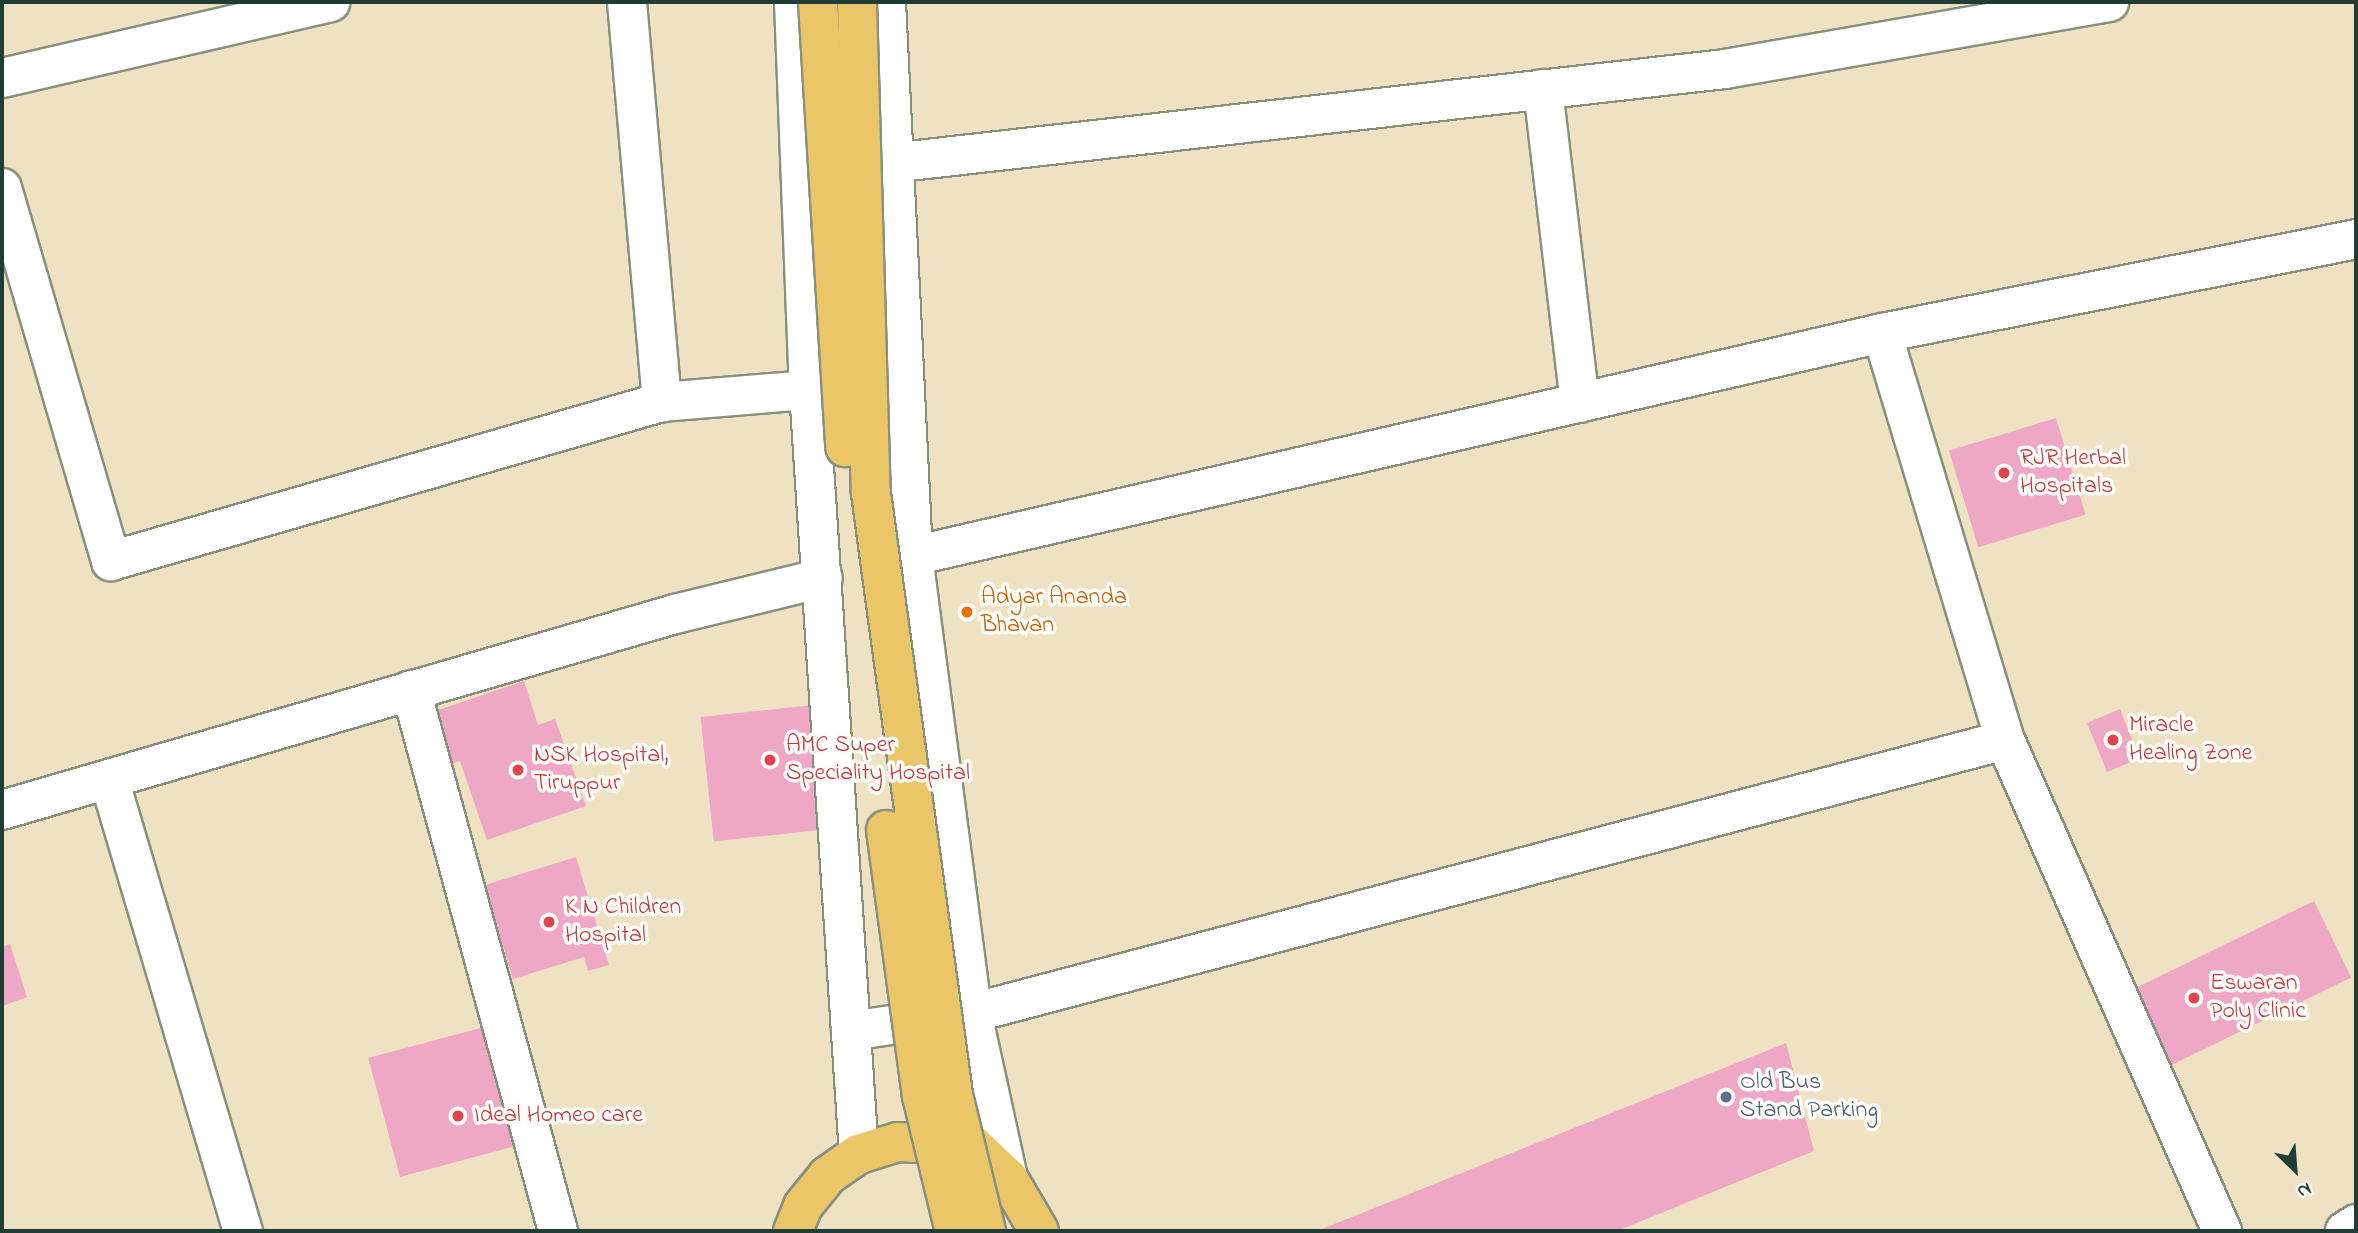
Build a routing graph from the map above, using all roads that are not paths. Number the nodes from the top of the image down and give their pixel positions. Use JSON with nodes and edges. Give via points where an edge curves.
{"nodes":[{"id":1,"x":330,"y":2,"type":"edge"},
{"id":2,"x":627,"y":2,"type":"edge"},
{"id":3,"x":794,"y":2,"type":"edge"},
{"id":4,"x":818,"y":2,"type":"edge"},
{"id":5,"x":857,"y":2,"type":"edge"},
{"id":6,"x":886,"y":2,"type":"edge"},
{"id":7,"x":2109,"y":2,"type":"edge"},
{"id":8,"x":2,"y":78,"type":"edge"},
{"id":9,"x":1544,"y":89,"type":"junction"},
{"id":10,"x":891,"y":163,"type":"junction"},
{"id":11,"x":2,"y":188,"type":"edge"},
{"id":12,"x":2356,"y":239,"type":"edge"},
{"id":13,"x":1882,"y":333,"type":"junction"},
{"id":14,"x":809,"y":390,"type":"junction"},
{"id":15,"x":662,"y":402,"type":"junction"},
{"id":16,"x":1580,"y":403,"type":"junction"},
{"id":17,"x":913,"y":556,"type":"junction"},
{"id":18,"x":824,"y":578,"type":"junction"},
{"id":19,"x":411,"y":690,"type":"junction"},
{"id":20,"x":2005,"y":740,"type":"junction"},
{"id":21,"x":109,"y":779,"type":"junction"},
{"id":22,"x":2,"y":810,"type":"edge"},
{"id":23,"x":972,"y":1013,"type":"junction"},
{"id":24,"x":851,"y":1031,"type":"junction"},
{"id":25,"x":859,"y":1154,"type":"junction"},
{"id":26,"x":1008,"y":1178,"type":"junction"},
{"id":27,"x":2356,"y":1224,"type":"edge"},
{"id":28,"x":243,"y":1231,"type":"edge"},
{"id":29,"x":558,"y":1231,"type":"edge"},
{"id":30,"x":793,"y":1231,"type":"edge"},
{"id":31,"x":955,"y":1231,"type":"edge"},
{"id":32,"x":986,"y":1231,"type":"edge"},
{"id":33,"x":1039,"y":1231,"type":"edge"},
{"id":34,"x":2222,"y":1231,"type":"edge"},
{"id":35,"x":2345,"y":1231,"type":"edge"}],
"edges":[{"from":1,"to":8,"type":"street"},
{"from":2,"to":15,"type":"street"},
{"from":3,"to":14,"type":"street"},
{"from":4,"to":31,"type":"main road","bridge":true,"via":[[852,542],[922,1096]]},
{"from":5,"to":32,"type":"main road","bridge":true,"via":[[871,493],[953,1095]]},
{"from":6,"to":10,"type":"street"},
{"from":7,"to":9,"type":"street","via":[[1725,69]]},
{"from":9,"to":10,"type":"street"},
{"from":9,"to":16,"type":"street"},
{"from":10,"to":17,"type":"street"},
{"from":11,"to":15,"type":"street","via":[[111,561]]},
{"from":12,"to":13,"type":"street"},
{"from":13,"to":16,"type":"street"},
{"from":13,"to":20,"type":"street"},
{"from":14,"to":15,"type":"street"},
{"from":14,"to":18,"type":"street"},
{"from":16,"to":17,"type":"street"},
{"from":17,"to":23,"type":"street"},
{"from":18,"to":19,"type":"street"},
{"from":18,"to":24,"type":"street"},
{"from":19,"to":21,"type":"street"},
{"from":19,"to":29,"type":"street"},
{"from":20,"to":23,"type":"street"},
{"from":20,"to":34,"type":"street"},
{"from":21,"to":22,"type":"street"},
{"from":21,"to":28,"type":"street"},
{"from":23,"to":24,"type":"street"},
{"from":23,"to":26,"type":"street"},
{"from":24,"to":25,"type":"street"},
{"from":25,"to":26,"type":"main road","via":[[898,1142],[974,1146]]},
{"from":25,"to":30,"type":"main road","via":[[827,1176],[803,1206]]},
{"from":26,"to":33,"type":"main road"},
{"from":27,"to":35,"type":"street"}]}
